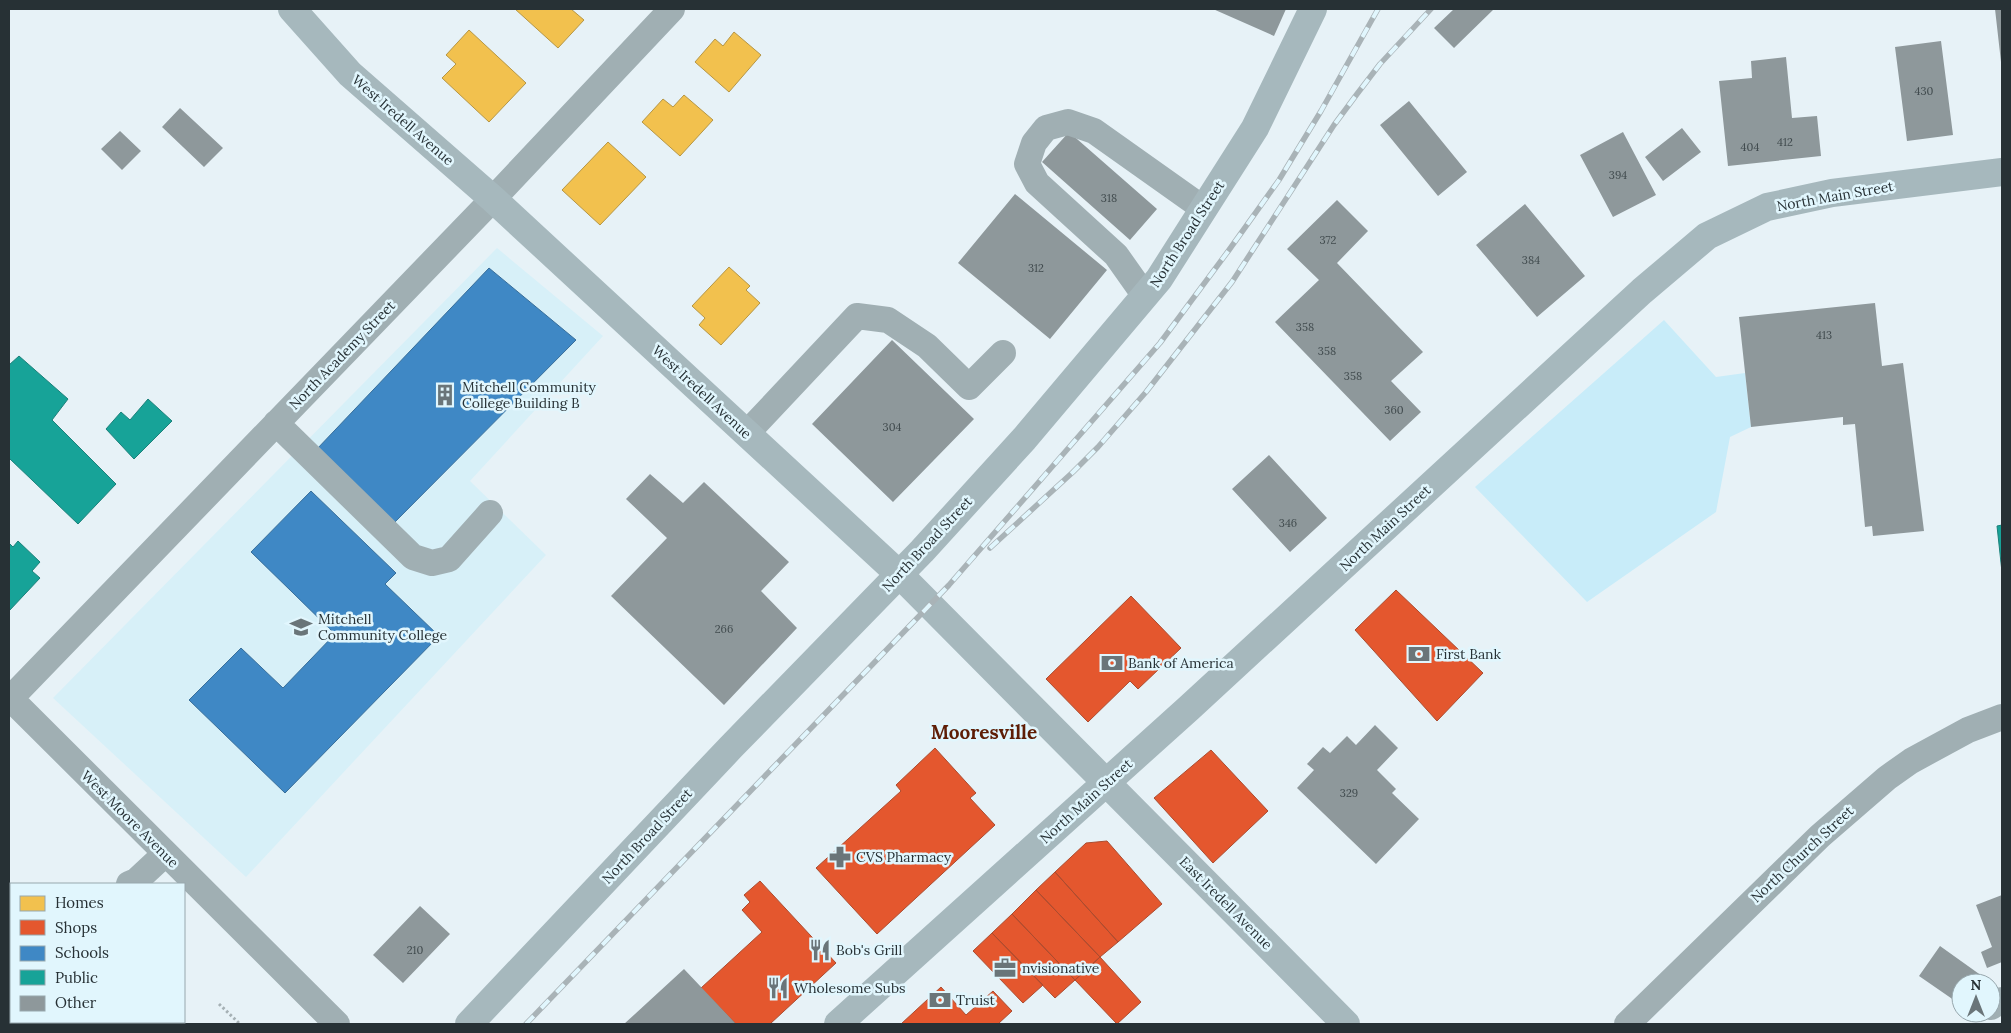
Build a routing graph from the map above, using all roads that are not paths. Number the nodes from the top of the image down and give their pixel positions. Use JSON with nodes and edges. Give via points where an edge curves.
{"nodes":[{"id":1,"x":292,"y":9,"type":"edge"},
{"id":2,"x":672,"y":9,"type":"edge"},
{"id":3,"x":1313,"y":9,"type":"edge"},
{"id":4,"x":2002,"y":172,"type":"edge"},
{"id":5,"x":493,"y":199,"type":"junction"},
{"id":6,"x":1204,"y":209,"type":"junction"},
{"id":7,"x":1145,"y":296,"type":"junction"},
{"id":8,"x":1003,"y":353,"type":"dead end"},
{"id":9,"x":276,"y":423,"type":"junction"},
{"id":10,"x":747,"y":434,"type":"junction"},
{"id":11,"x":490,"y":513,"type":"dead end"},
{"id":12,"x":900,"y":575,"type":"junction"},
{"id":13,"x":9,"y":698,"type":"edge"},
{"id":14,"x":2002,"y":717,"type":"edge"},
{"id":15,"x":1107,"y":782,"type":"junction"},
{"id":16,"x":166,"y":854,"type":"junction"},
{"id":17,"x":131,"y":883,"type":"edge"},
{"id":18,"x":337,"y":1024,"type":"edge"},
{"id":19,"x":469,"y":1024,"type":"edge"},
{"id":20,"x":838,"y":1024,"type":"edge"},
{"id":21,"x":1346,"y":1024,"type":"edge"},
{"id":22,"x":1626,"y":1024,"type":"edge"}],
"edges":[{"from":1,"to":5,"type":"main road","name":"West Iredell Avenue","via":[[350,74]]},
{"from":2,"to":5,"type":"street","name":"North Academy Street"},
{"from":3,"to":6,"type":"main road","name":"North Broad Street","via":[[1256,128]]},
{"from":4,"to":15,"type":"main road","name":"North Main Street","via":[[1832,193],[1767,207],[1707,236],[1642,291]]},
{"from":5,"to":9,"type":"street","name":"North Academy Street"},
{"from":5,"to":10,"type":"main road","name":"West Iredell Avenue"},
{"from":6,"to":7,"type":"main road","name":"North Broad Street"},
{"from":6,"to":7,"type":"street","via":[[1094,131],[1068,122],[1046,128],[1034,143],[1026,164],[1037,184],[1116,255]]},
{"from":7,"to":12,"type":"main road","name":"North Broad Street","via":[[1024,439]]},
{"from":8,"to":10,"type":"street","via":[[969,387],[927,346],[888,320],[857,316]]},
{"from":9,"to":11,"type":"street","via":[[413,557],[432,563],[450,559]]},
{"from":9,"to":13,"type":"street","name":"North Academy Street"},
{"from":10,"to":12,"type":"main road","name":"West Iredell Avenue"},
{"from":12,"to":15,"type":"main road","name":"West Iredell Avenue"},
{"from":12,"to":19,"type":"main road","name":"North Broad Street","via":[[731,747]]},
{"from":13,"to":16,"type":"street","name":"West Moore Avenue"},
{"from":14,"to":22,"type":"street","name":"North Church Street","via":[[1968,730],[1887,778],[1820,836]]},
{"from":15,"to":20,"type":"main road","name":"North Main Street"},
{"from":15,"to":21,"type":"main road","name":"East Iredell Avenue"},
{"from":16,"to":17,"type":"street"},
{"from":16,"to":18,"type":"street","name":"West Moore Avenue"}]}
